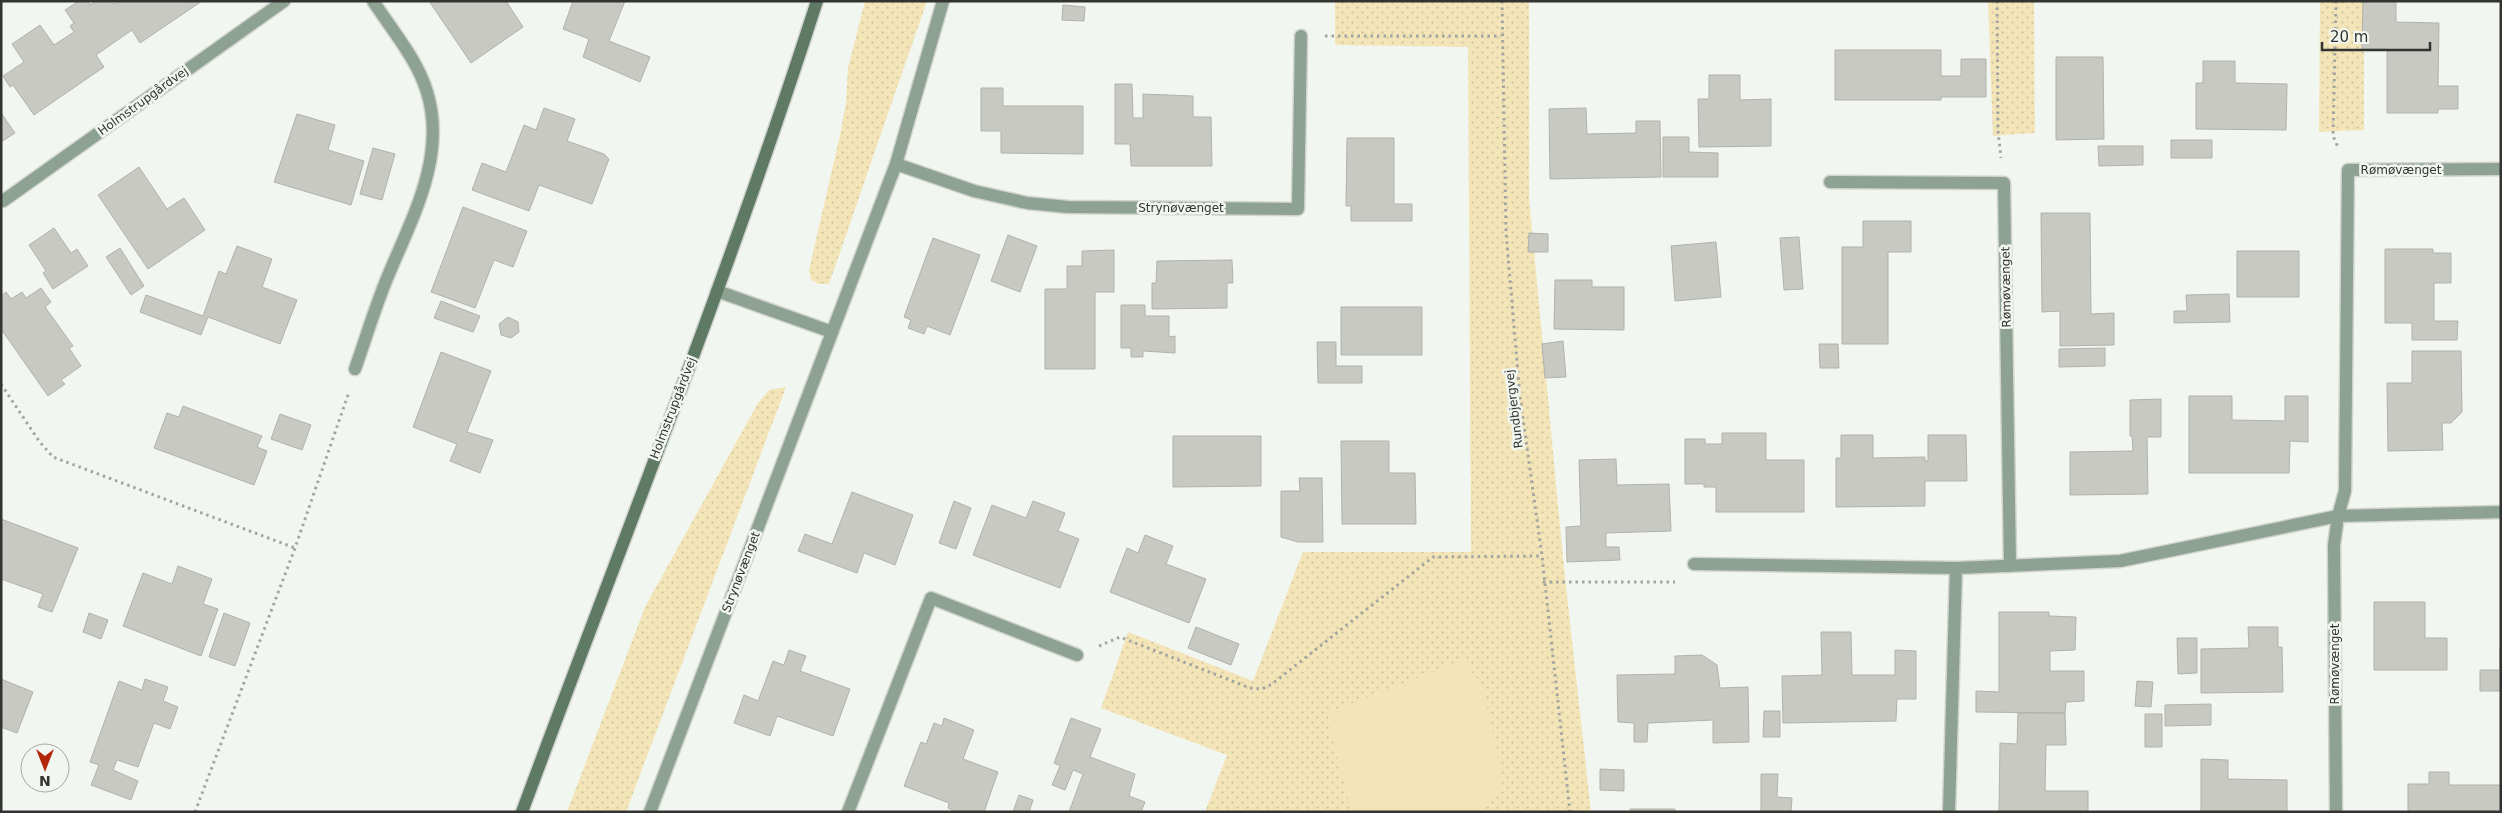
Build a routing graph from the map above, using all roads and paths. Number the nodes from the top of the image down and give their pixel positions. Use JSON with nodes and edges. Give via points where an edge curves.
{"nodes":[{"id":1,"x":284,"y":1,"type":"edge"},
{"id":2,"x":373,"y":1,"type":"edge"},
{"id":3,"x":816,"y":1,"type":"edge"},
{"id":4,"x":943,"y":1,"type":"edge"},
{"id":5,"x":1502,"y":1,"type":"edge"},
{"id":6,"x":1997,"y":1,"type":"edge"},
{"id":7,"x":2336,"y":1,"type":"edge"},
{"id":8,"x":1301,"y":36,"type":"joint"},
{"id":9,"x":1502,"y":36,"type":"junction"},
{"id":10,"x":896,"y":164,"type":"junction"},
{"id":11,"x":2501,"y":169,"type":"edge"},
{"id":12,"x":2348,"y":170,"type":"junction"},
{"id":13,"x":1830,"y":182,"type":"dead end"},
{"id":14,"x":2004,"y":183,"type":"junction"},
{"id":15,"x":3,"y":201,"type":"dead end"},
{"id":16,"x":717,"y":291,"type":"junction"},
{"id":17,"x":832,"y":332,"type":"junction"},
{"id":18,"x":355,"y":369,"type":"joint"},
{"id":19,"x":1,"y":384,"type":"edge"},
{"id":20,"x":2501,"y":512,"type":"edge"},
{"id":21,"x":2338,"y":516,"type":"junction"},
{"id":22,"x":295,"y":548,"type":"junction"},
{"id":23,"x":1542,"y":556,"type":"junction"},
{"id":24,"x":1694,"y":564,"type":"joint"},
{"id":25,"x":2010,"y":566,"type":"junction"},
{"id":26,"x":1956,"y":568,"type":"junction"},
{"id":27,"x":1544,"y":582,"type":"junction"},
{"id":28,"x":1077,"y":654,"type":"joint"},
{"id":29,"x":195,"y":812,"type":"edge"},
{"id":30,"x":522,"y":812,"type":"edge"},
{"id":31,"x":650,"y":812,"type":"edge"},
{"id":32,"x":848,"y":812,"type":"edge"},
{"id":33,"x":1570,"y":812,"type":"edge"},
{"id":34,"x":1950,"y":812,"type":"edge"},
{"id":35,"x":2336,"y":812,"type":"edge"}],
"edges":[{"from":1,"to":15,"type":"street","name":"Holmstrupgårdvej"},
{"from":2,"to":18,"type":"street","via":[[424,83],[433,113],[434,138],[424,185]]},
{"from":3,"to":16,"type":"street","name":"Holmstrupgårdvej"},
{"from":4,"to":10,"type":"street","name":"Strynøvænget"},
{"from":5,"to":9,"type":"path","name":"Rundbjergvej"},
{"from":6,"to":14,"type":"path","via":[[1998,132]]},
{"from":7,"to":12,"type":"path","via":[[2333,136]]},
{"from":8,"to":9,"type":"path"},
{"from":8,"to":10,"type":"street","name":"Strynøvænget","via":[[1298,209],[1068,207],[1027,203],[974,191]]},
{"from":9,"to":23,"type":"path","name":"Rundbjergvej","via":[[1506,232],[1520,398]]},
{"from":10,"to":17,"type":"street","name":"Strynøvænget"},
{"from":11,"to":12,"type":"street","name":"Rømøvænget"},
{"from":12,"to":21,"type":"street","name":"Rømøvænget","via":[[2345,491]]},
{"from":13,"to":14,"type":"street"},
{"from":14,"to":25,"type":"street","name":"Rømøvænget"},
{"from":16,"to":17,"type":"street"},
{"from":16,"to":30,"type":"street","name":"Holmstrupgårdvej"},
{"from":17,"to":31,"type":"street","name":"Strynøvænget"},
{"from":18,"to":22,"type":"path"},
{"from":19,"to":22,"type":"path","via":[[53,457]]},
{"from":20,"to":21,"type":"street"},
{"from":21,"to":25,"type":"street","via":[[2120,561]]},
{"from":21,"to":35,"type":"street","name":"Rømøvænget","via":[[2334,545]]},
{"from":22,"to":29,"type":"path"},
{"from":23,"to":27,"type":"path","name":"Rundbjergvej"},
{"from":23,"to":28,"type":"path","via":[[1433,557],[1262,689],[1250,688],[1120,637]]},
{"from":24,"to":26,"type":"street"},
{"from":24,"to":27,"type":"path","via":[[1693,582]]},
{"from":25,"to":26,"type":"street"},
{"from":26,"to":34,"type":"street"},
{"from":27,"to":33,"type":"path","name":"Rundbjergvej"},
{"from":28,"to":32,"type":"street","via":[[931,598]]}]}
